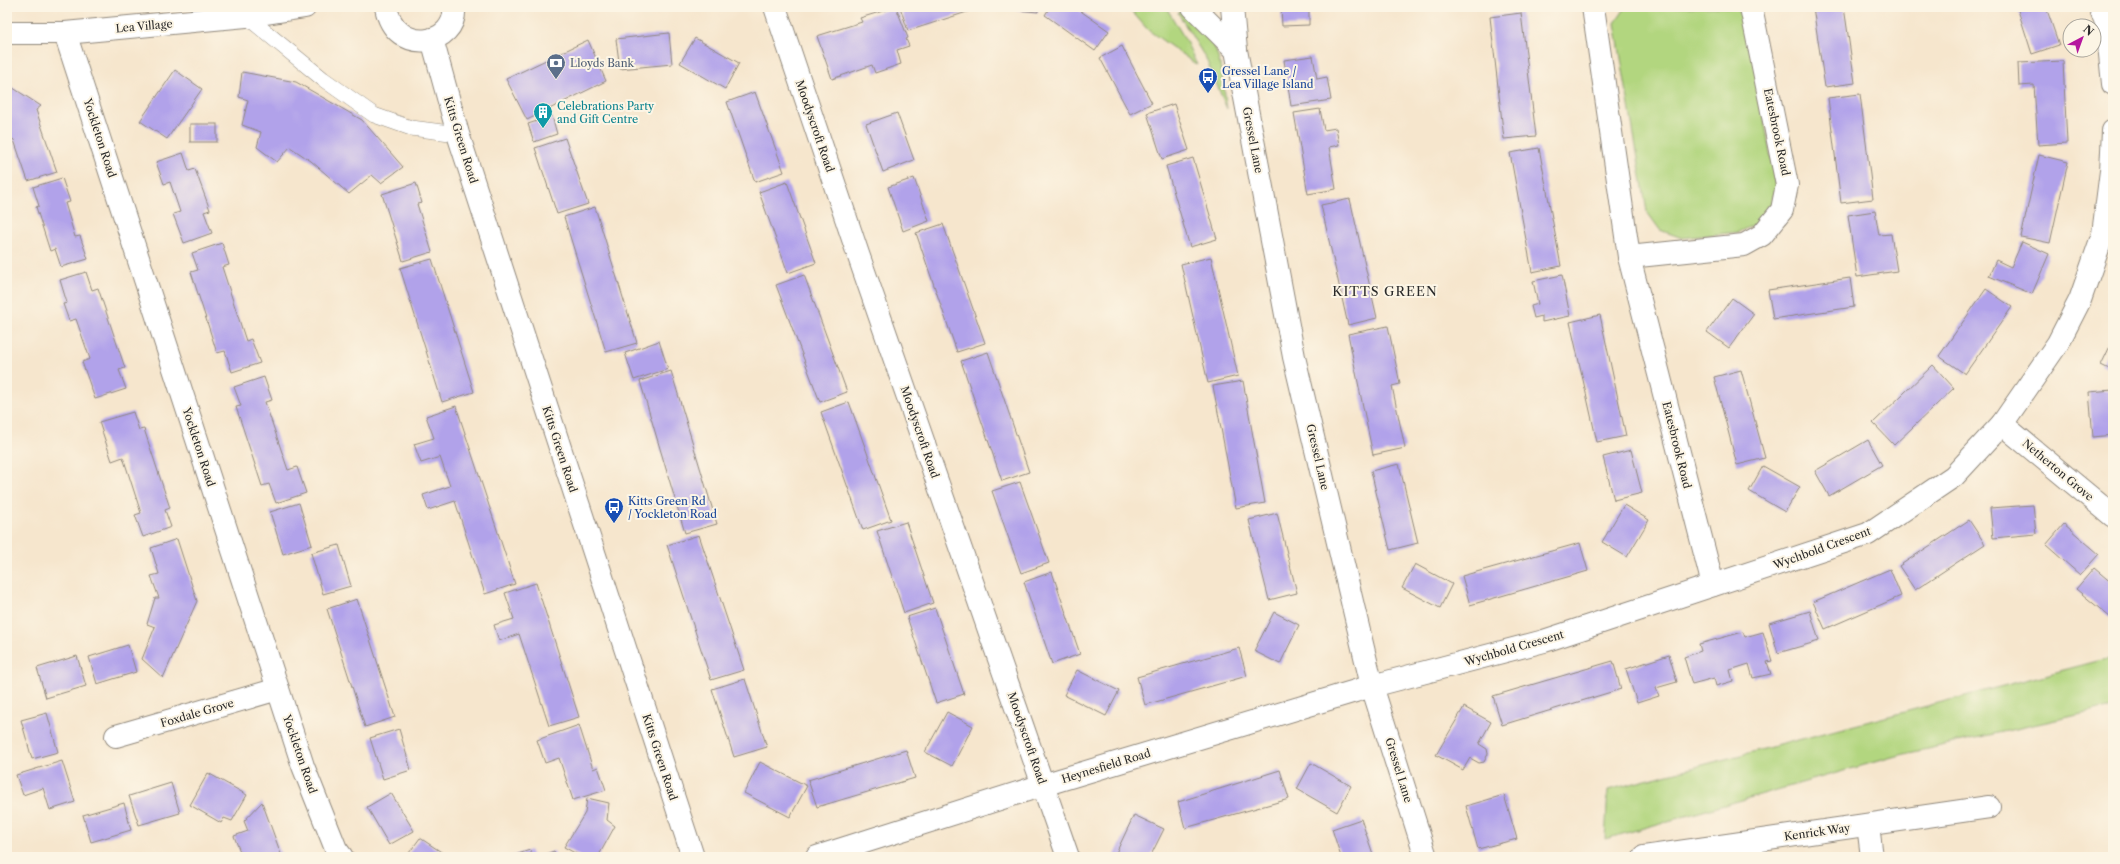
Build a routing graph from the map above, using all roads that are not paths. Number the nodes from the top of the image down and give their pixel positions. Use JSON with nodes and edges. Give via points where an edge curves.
{"nodes":[{"id":1,"x":305,"y":7,"type":"edge"},
{"id":2,"x":386,"y":7,"type":"edge"},
{"id":3,"x":454,"y":7,"type":"edge"},
{"id":4,"x":775,"y":7,"type":"edge"},
{"id":5,"x":1193,"y":7,"type":"edge"},
{"id":6,"x":1232,"y":7,"type":"edge"},
{"id":7,"x":1593,"y":7,"type":"edge"},
{"id":8,"x":1751,"y":7,"type":"edge"},
{"id":9,"x":2100,"y":7,"type":"edge"},
{"id":10,"x":246,"y":16,"type":"junction"},
{"id":11,"x":7,"y":33,"type":"edge"},
{"id":12,"x":65,"y":33,"type":"junction"},
{"id":13,"x":432,"y":39,"type":"junction"},
{"id":14,"x":1236,"y":50,"type":"junction"},
{"id":15,"x":2113,"y":84,"type":"edge"},
{"id":16,"x":2113,"y":131,"type":"edge"},
{"id":17,"x":458,"y":134,"type":"junction"},
{"id":18,"x":1629,"y":257,"type":"junction"},
{"id":19,"x":2002,"y":424,"type":"junction"},
{"id":20,"x":2113,"y":516,"type":"edge"},
{"id":21,"x":1713,"y":585,"type":"junction"},
{"id":22,"x":1372,"y":686,"type":"junction"},
{"id":23,"x":278,"y":689,"type":"junction"},
{"id":24,"x":116,"y":736,"type":"dead end"},
{"id":25,"x":1043,"y":785,"type":"junction"},
{"id":26,"x":1989,"y":807,"type":"dead end"},
{"id":27,"x":1868,"y":825,"type":"junction"},
{"id":28,"x":342,"y":857,"type":"edge"},
{"id":29,"x":693,"y":857,"type":"edge"},
{"id":30,"x":817,"y":857,"type":"edge"},
{"id":31,"x":1068,"y":857,"type":"edge"},
{"id":32,"x":1426,"y":857,"type":"edge"},
{"id":33,"x":1644,"y":857,"type":"edge"},
{"id":34,"x":1872,"y":857,"type":"edge"}],
"edges":[{"from":1,"to":10,"type":"street","name":"Lea Village"},
{"from":2,"to":13,"type":"street","via":[[396,30],[404,38],[419,41]]},
{"from":3,"to":13,"type":"street","via":[[451,22]]},
{"from":4,"to":25,"type":"street","name":"Moodyscroft Road"},
{"from":5,"to":14,"type":"street"},
{"from":6,"to":14,"type":"street","name":"Gressel Lane"},
{"from":7,"to":18,"type":"street","name":"Eatesbrook Road"},
{"from":8,"to":18,"type":"street","name":"Eatesbrook Road","via":[[1787,185],[1782,210],[1762,235],[1744,245]]},
{"from":9,"to":15,"type":"street","via":[[2107,25]]},
{"from":10,"to":12,"type":"street","name":"Lea Village"},
{"from":10,"to":17,"type":"lane","via":[[323,79],[374,115],[411,128]]},
{"from":11,"to":12,"type":"street","name":"Lea Village"},
{"from":12,"to":23,"type":"street","name":"Yockleton Road"},
{"from":13,"to":17,"type":"street","name":"Kitts Green Road"},
{"from":14,"to":22,"type":"street","name":"Gressel Lane","via":[[1294,357]]},
{"from":16,"to":19,"type":"street","name":"Wychbold Crescent","via":[[2103,234],[2080,300],[2058,343]]},
{"from":17,"to":29,"type":"street","name":"Kitts Green Road"},
{"from":18,"to":21,"type":"street","name":"Eatesbrook Road"},
{"from":19,"to":20,"type":"street","name":"Netherton Grove"},
{"from":19,"to":21,"type":"street","name":"Wychbold Crescent","via":[[1954,476],[1868,534]]},
{"from":21,"to":22,"type":"street","name":"Wychbold Crescent","via":[[1544,640]]},
{"from":22,"to":25,"type":"street","name":"Heynesfield Road"},
{"from":22,"to":32,"type":"street","name":"Gressel Lane"},
{"from":23,"to":24,"type":"street","name":"Foxdale Grove"},
{"from":23,"to":28,"type":"street","name":"Yockleton Road","via":[[303,766],[336,849]]},
{"from":25,"to":30,"type":"street","name":"Heynesfield Road"},
{"from":25,"to":31,"type":"street","name":"Moodyscroft Road"},
{"from":26,"to":27,"type":"street","name":"Kenrick Way"},
{"from":27,"to":33,"type":"street","name":"Kenrick Way"},
{"from":27,"to":34,"type":"street"}]}
